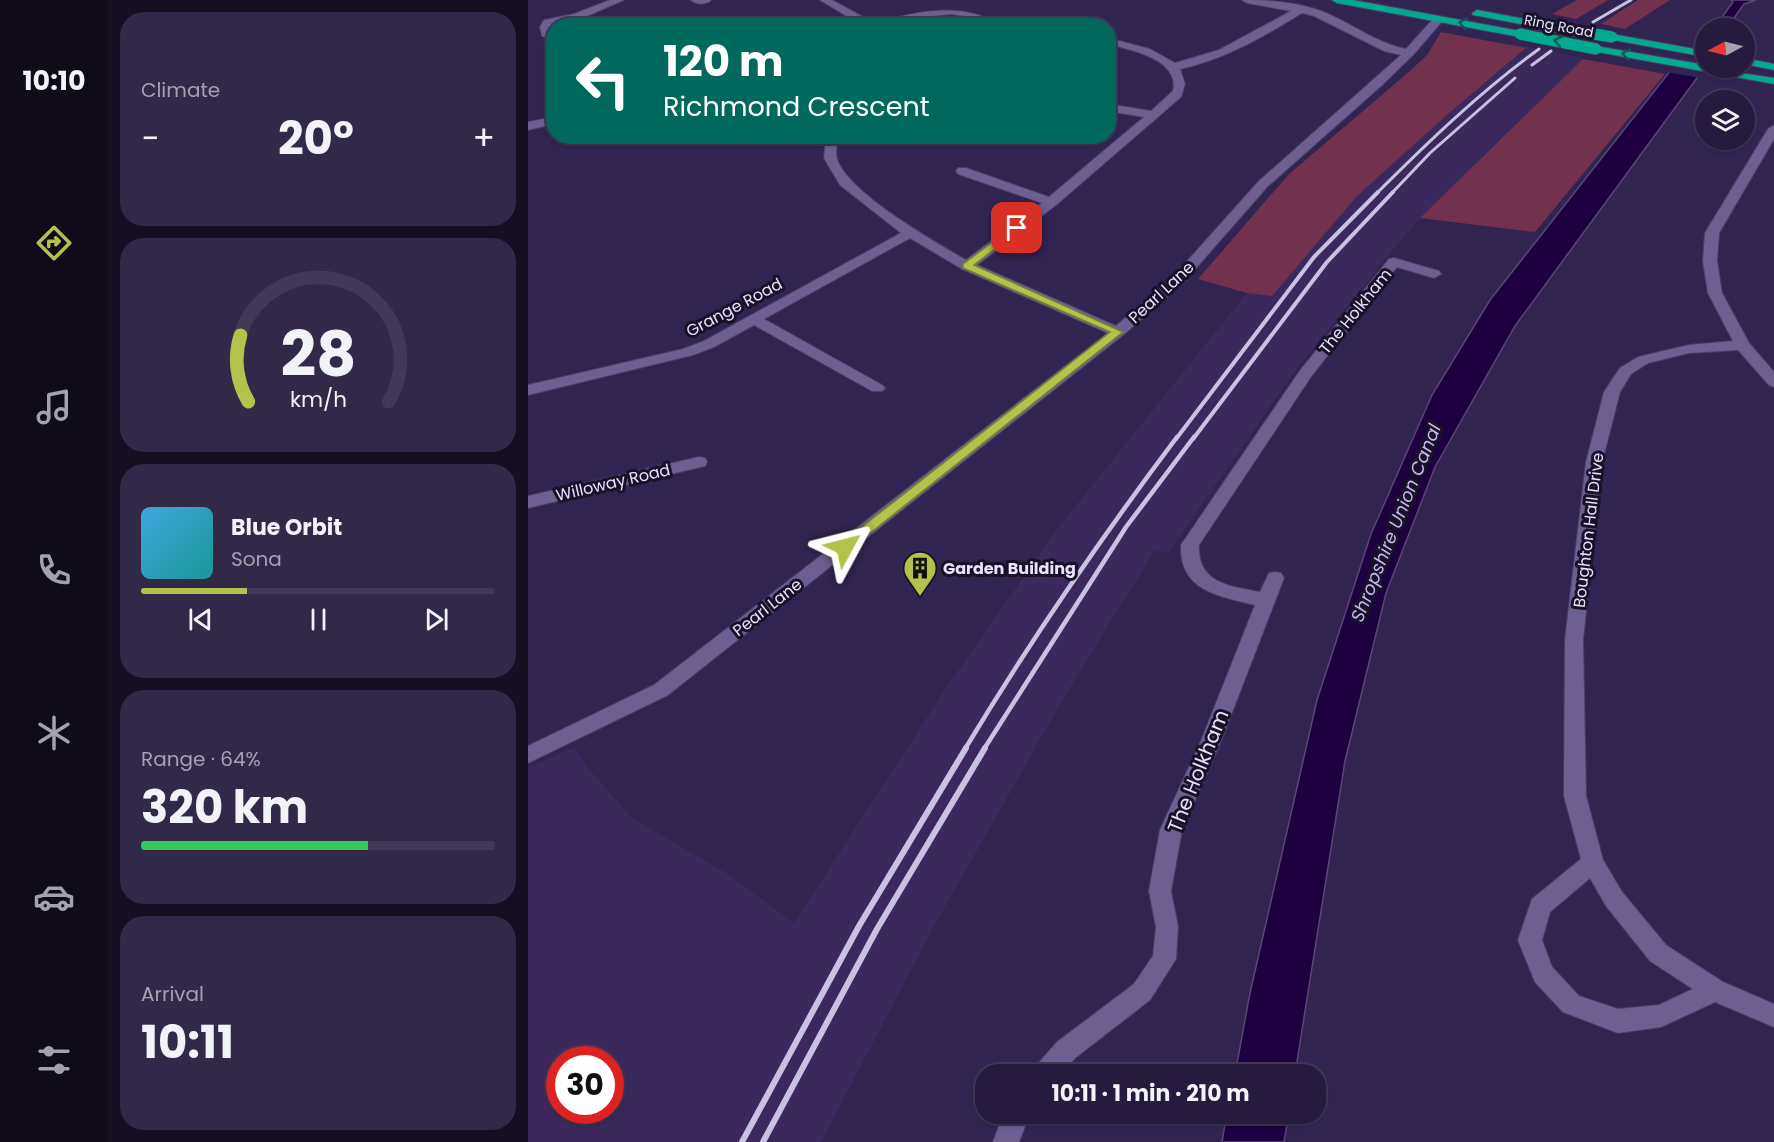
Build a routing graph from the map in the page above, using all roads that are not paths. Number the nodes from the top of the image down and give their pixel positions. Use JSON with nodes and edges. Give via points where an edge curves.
{"nodes":[{"id":1,"x":619,"y":0,"type":"edge"},
{"id":2,"x":696,"y":0,"type":"edge"},
{"id":3,"x":706,"y":0,"type":"edge"},
{"id":4,"x":825,"y":0,"type":"edge"},
{"id":5,"x":1247,"y":0,"type":"edge"},
{"id":6,"x":1337,"y":0,"type":"edge"},
{"id":7,"x":1300,"y":10,"type":"junction"},
{"id":8,"x":1466,"y":11,"type":"dead end"},
{"id":9,"x":570,"y":18,"type":"edge"},
{"id":10,"x":629,"y":18,"type":"edge"},
{"id":11,"x":857,"y":18,"type":"edge"},
{"id":12,"x":906,"y":18,"type":"edge"},
{"id":13,"x":983,"y":18,"type":"edge"},
{"id":14,"x":1439,"y":19,"type":"junction"},
{"id":15,"x":1116,"y":43,"type":"edge"},
{"id":16,"x":1695,"y":52,"type":"edge"},
{"id":17,"x":1409,"y":53,"type":"junction"},
{"id":18,"x":1755,"y":63,"type":"edge"},
{"id":19,"x":1173,"y":67,"type":"junction"},
{"id":20,"x":1774,"y":67,"type":"edge"},
{"id":21,"x":1774,"y":81,"type":"edge"},
{"id":22,"x":1116,"y":108,"type":"edge"},
{"id":23,"x":1155,"y":115,"type":"junction"},
{"id":24,"x":546,"y":122,"type":"edge"},
{"id":25,"x":528,"y":126,"type":"edge"},
{"id":26,"x":1774,"y":129,"type":"edge"},
{"id":27,"x":831,"y":144,"type":"edge"},
{"id":28,"x":962,"y":171,"type":"dead end"},
{"id":29,"x":1051,"y":202,"type":"junction"},
{"id":30,"x":910,"y":233,"type":"junction"},
{"id":31,"x":967,"y":266,"type":"junction"},
{"id":32,"x":1434,"y":274,"type":"dead end"},
{"id":33,"x":753,"y":320,"type":"junction"},
{"id":34,"x":1118,"y":332,"type":"junction"},
{"id":35,"x":1742,"y":345,"type":"junction"},
{"id":36,"x":1774,"y":382,"type":"edge"},
{"id":37,"x":877,"y":388,"type":"dead end"},
{"id":38,"x":528,"y":390,"type":"edge"},
{"id":39,"x":699,"y":462,"type":"dead end"},
{"id":40,"x":528,"y":502,"type":"edge"},
{"id":41,"x":1275,"y":578,"type":"dead end"},
{"id":42,"x":1264,"y":600,"type":"junction"},
{"id":43,"x":528,"y":754,"type":"edge"},
{"id":44,"x":1593,"y":862,"type":"junction"},
{"id":45,"x":1715,"y":990,"type":"junction"},
{"id":46,"x":1774,"y":1016,"type":"edge"},
{"id":47,"x":1054,"y":1064,"type":"edge"},
{"id":48,"x":1013,"y":1124,"type":"edge"},
{"id":49,"x":1006,"y":1142,"type":"edge"}],
"edges":[{"from":1,"to":9,"type":"street"},
{"from":1,"to":10,"type":"street"},
{"from":2,"to":3,"type":"street"},
{"from":4,"to":11,"type":"street"},
{"from":5,"to":7,"type":"street"},
{"from":6,"to":14,"type":"highway","name":"Ring Road"},
{"from":7,"to":17,"type":"street","via":[[1330,18],[1388,49]]},
{"from":7,"to":19,"type":"street","via":[[1231,50]]},
{"from":8,"to":16,"type":"highway","name":"Ring Road","bridge":true},
{"from":12,"to":13,"type":"street","via":[[955,10]]},
{"from":14,"to":17,"type":"street","name":"Pearl Lane"},
{"from":21,"to":14,"type":"highway","name":"Ring Road","one_way":true,"bridge":true},
{"from":15,"to":19,"type":"street","via":[[1146,51]]},
{"from":17,"to":34,"type":"street","name":"Pearl Lane","via":[[1263,184],[1178,280]]},
{"from":18,"to":20,"type":"highway"},
{"from":19,"to":23,"type":"street","via":[[1180,77],[1178,95]]},
{"from":22,"to":23,"type":"street"},
{"from":23,"to":29,"type":"street"},
{"from":24,"to":25,"type":"street"},
{"from":26,"to":35,"type":"street","via":[[1712,233],[1710,261],[1715,292]]},
{"from":27,"to":30,"type":"street","via":[[830,158],[844,182]]},
{"from":28,"to":29,"type":"street"},
{"from":29,"to":31,"type":"street"},
{"from":30,"to":31,"type":"street"},
{"from":30,"to":33,"type":"street","name":"Grange Road"},
{"from":31,"to":34,"type":"street"},
{"from":32,"to":42,"type":"street","name":"The Holkham","via":[[1394,262],[1304,375],[1190,545],[1188,556],[1196,577],[1213,586]]},
{"from":33,"to":37,"type":"street"},
{"from":33,"to":38,"type":"street","name":"Grange Road","via":[[688,352]]},
{"from":34,"to":43,"type":"street","name":"Pearl Lane","via":[[661,690]]},
{"from":35,"to":36,"type":"street"},
{"from":35,"to":44,"type":"street","name":"Boughton Hall Drive","via":[[1689,349],[1643,360],[1625,371],[1612,392],[1594,462],[1574,640],[1575,796]]},
{"from":39,"to":40,"type":"street","name":"Willoway Road"},
{"from":41,"to":42,"type":"street","name":"The Holkham"},
{"from":42,"to":47,"type":"street","name":"The Holkham","via":[[1211,741],[1171,830],[1160,891],[1167,927],[1164,959],[1142,992],[1066,1050]]},
{"from":44,"to":45,"type":"street","name":"Boughton Hall Drive","via":[[1614,899],[1658,953]]},
{"from":44,"to":45,"type":"street","via":[[1540,906],[1530,940],[1543,974],[1571,1004],[1618,1021],[1660,1016]]},
{"from":45,"to":46,"type":"street","name":"Boughton Hall Drive"},
{"from":48,"to":49,"type":"street"}]}
